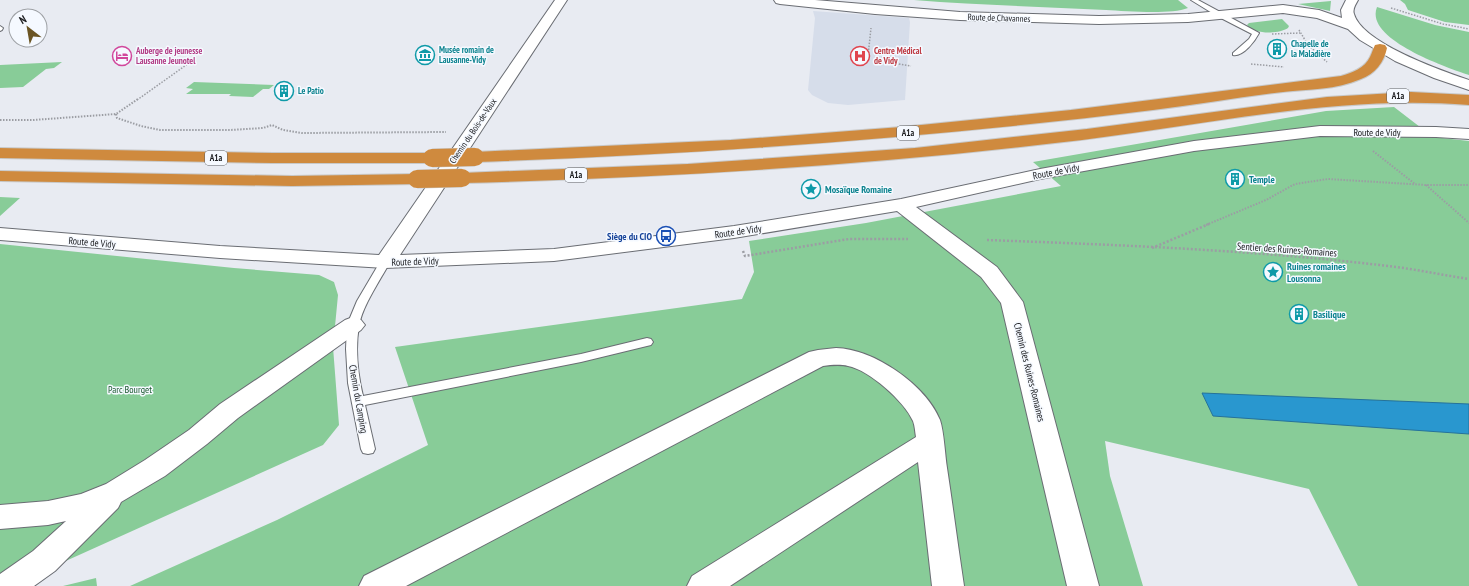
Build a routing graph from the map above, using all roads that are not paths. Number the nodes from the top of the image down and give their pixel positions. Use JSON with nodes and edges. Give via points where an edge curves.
{"nodes":[{"id":1,"x":561,"y":0,"type":"edge"},
{"id":2,"x":780,"y":0,"type":"edge"},
{"id":3,"x":1194,"y":0,"type":"edge"},
{"id":4,"x":1305,"y":0,"type":"edge"},
{"id":5,"x":1352,"y":0,"type":"edge"},
{"id":6,"x":1257,"y":10,"type":"junction"},
{"id":7,"x":1219,"y":15,"type":"junction"},
{"id":8,"x":1353,"y":26,"type":"junction"},
{"id":9,"x":1380,"y":48,"type":"junction"},
{"id":10,"x":1235,"y":54,"type":"road end"},
{"id":11,"x":1469,"y":85,"type":"edge"},
{"id":12,"x":1469,"y":100,"type":"edge"},
{"id":13,"x":1469,"y":134,"type":"edge"},
{"id":14,"x":0,"y":153,"type":"edge"},
{"id":15,"x":0,"y":176,"type":"edge"},
{"id":16,"x":901,"y":205,"type":"junction"},
{"id":17,"x":0,"y":234,"type":"edge"},
{"id":18,"x":385,"y":262,"type":"junction"},
{"id":19,"x":353,"y":325,"type":"junction"},
{"id":20,"x":647,"y":342,"type":"dead end"},
{"id":21,"x":358,"y":402,"type":"junction"},
{"id":22,"x":930,"y":441,"type":"junction"},
{"id":23,"x":368,"y":449,"type":"dead end"},
{"id":24,"x":116,"y":492,"type":"junction"},
{"id":25,"x":0,"y":517,"type":"edge"},
{"id":26,"x":9,"y":586,"type":"edge"},
{"id":27,"x":375,"y":586,"type":"edge"},
{"id":28,"x":703,"y":586,"type":"edge"},
{"id":29,"x":948,"y":586,"type":"edge"},
{"id":30,"x":1083,"y":586,"type":"edge"}],
"edges":[{"from":1,"to":18,"type":"street","name":"Chemin du Bois-de-Vaux"},
{"from":2,"to":7,"type":"street","name":"Route de Chavannes","via":[[960,16],[1147,20]]},
{"from":3,"to":7,"type":"lane"},
{"from":4,"to":6,"type":"street","name":"Route de Chavannes"},
{"from":5,"to":8,"type":"street","via":[[1347,14]]},
{"from":6,"to":7,"type":"street","name":"Route de Chavannes"},
{"from":6,"to":8,"type":"street","name":"Route de Chavannes","via":[[1307,11]]},
{"from":7,"to":10,"type":"lane","via":[[1256,33],[1252,40]]},
{"from":8,"to":9,"type":"street"},
{"from":9,"to":11,"type":"street","via":[[1408,62]]},
{"from":9,"to":14,"type":"highway","number":"A1a","bridge":true,"via":[[1379,55],[1369,69],[1338,81],[1088,114],[932,131],[775,143],[661,150],[432,158]]},
{"from":12,"to":15,"type":"highway","number":"A1a","bridge":true,"via":[[1406,96],[1365,97],[1067,137],[892,155],[567,176],[276,181]]},
{"from":13,"to":16,"type":"street","name":"Route de Vidy","via":[[1320,132],[1194,146],[1040,174]]},
{"from":16,"to":18,"type":"street","name":"Route de Vidy","via":[[734,232],[554,254]]},
{"from":16,"to":30,"type":"street","name":"Chemin des Ruines-Romaines","via":[[989,272],[1012,302]]},
{"from":17,"to":18,"type":"street","name":"Route de Vidy"},
{"from":18,"to":19,"type":"lane","name":"Chemin du Camping","via":[[362,301]]},
{"from":19,"to":21,"type":"lane","name":"Chemin du Camping","via":[[354,383]]},
{"from":19,"to":24,"type":"street","via":[[229,411],[198,438]]},
{"from":20,"to":21,"type":"lane","via":[[581,358]]},
{"from":21,"to":23,"type":"lane","name":"Chemin du Camping"},
{"from":22,"to":27,"type":"street","via":[[927,421],[914,402],[895,384],[854,358],[818,358]]},
{"from":22,"to":28,"type":"street"},
{"from":22,"to":29,"type":"street"},
{"from":24,"to":25,"type":"street","via":[[84,505],[48,513]]},
{"from":24,"to":26,"type":"street","via":[[44,561]]}]}
